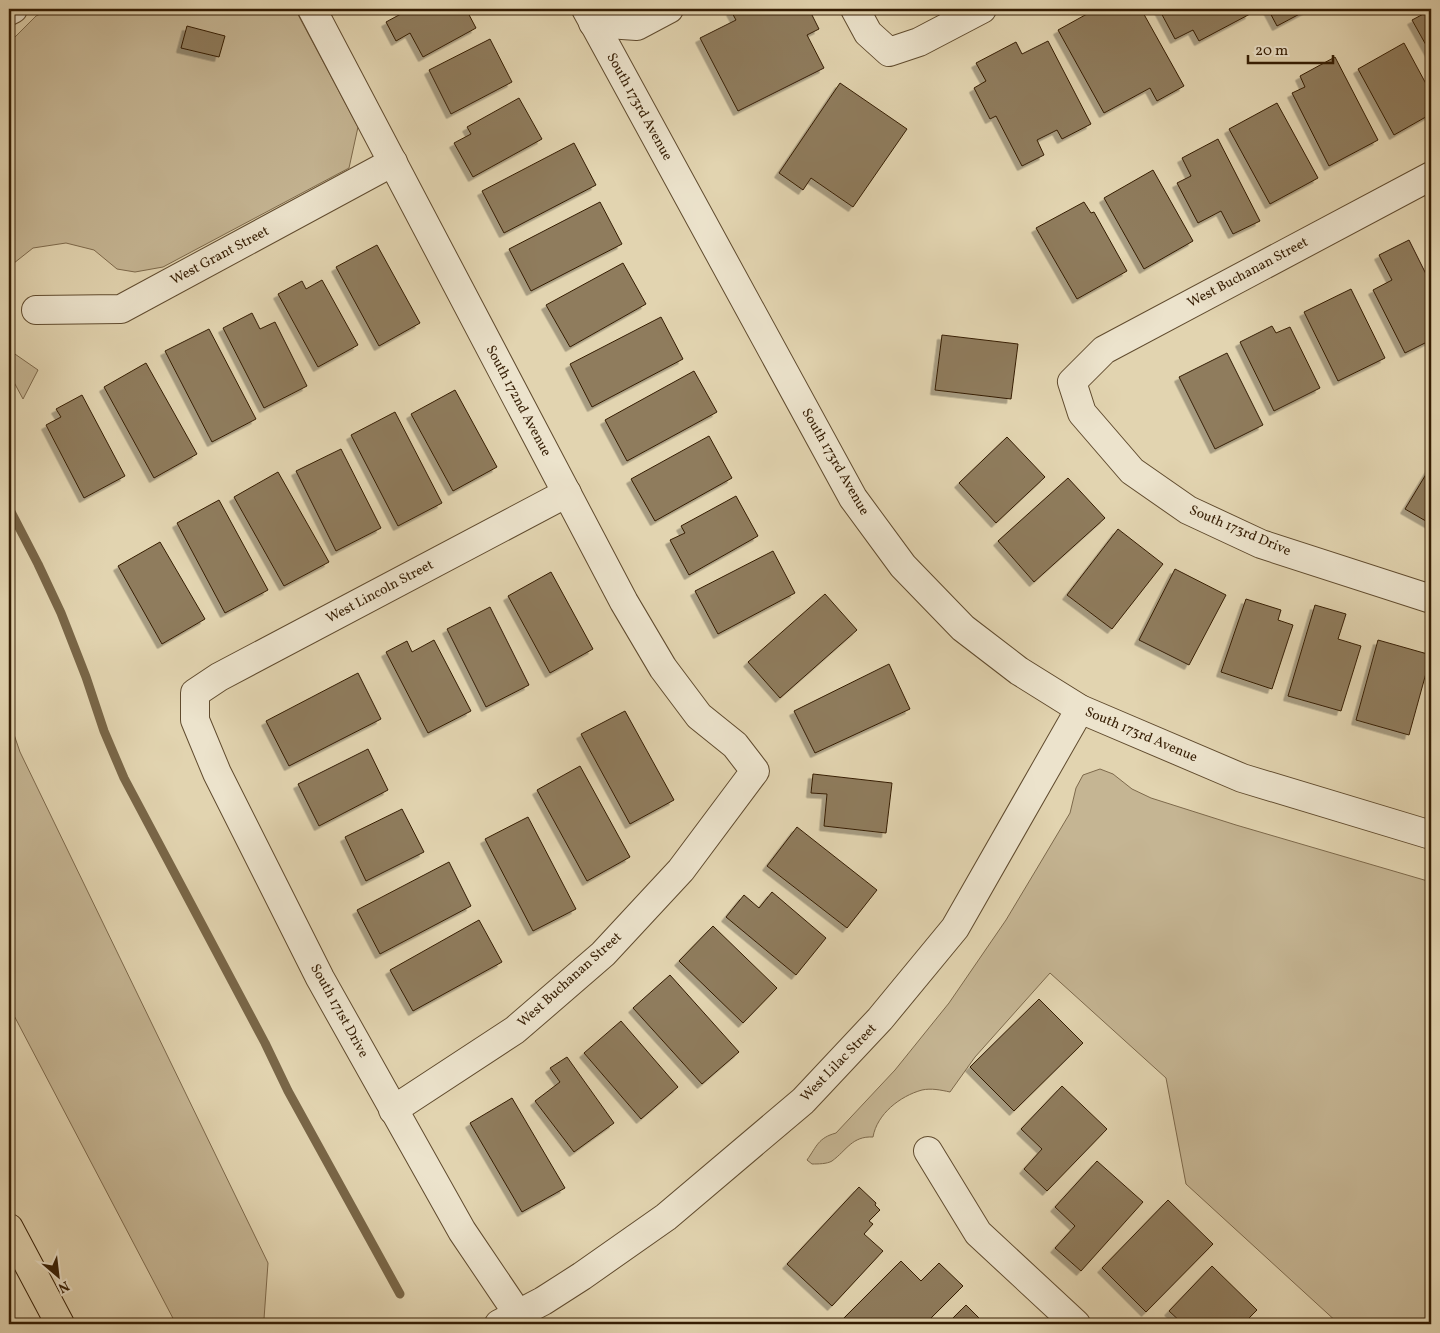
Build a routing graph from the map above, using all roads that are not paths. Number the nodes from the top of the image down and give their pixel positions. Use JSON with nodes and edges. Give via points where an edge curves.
{"nodes":[{"id":1,"x":13,"y":9,"type":"edge"},
{"id":2,"x":312,"y":9,"type":"edge"},
{"id":3,"x":669,"y":9,"type":"edge"},
{"id":4,"x":855,"y":9,"type":"edge"},
{"id":5,"x":982,"y":9,"type":"edge"},
{"id":6,"x":9,"y":11,"type":"edge"},
{"id":7,"x":594,"y":13,"type":"edge"},
{"id":8,"x":393,"y":162,"type":"junction"},
{"id":9,"x":1431,"y":176,"type":"edge"},
{"id":10,"x":36,"y":310,"type":"dead end"},
{"id":11,"x":1072,"y":382,"type":"joint"},
{"id":12,"x":567,"y":493,"type":"junction"},
{"id":13,"x":1431,"y":599,"type":"edge"},
{"id":14,"x":195,"y":693,"type":"joint"},
{"id":15,"x":1080,"y":709,"type":"junction"},
{"id":16,"x":755,"y":771,"type":"joint"},
{"id":17,"x":1431,"y":835,"type":"edge"},
{"id":18,"x":393,"y":1110,"type":"junction"},
{"id":19,"x":928,"y":1151,"type":"dead end"},
{"id":20,"x":9,"y":1228,"type":"edge"},
{"id":21,"x":509,"y":1319,"type":"edge"},
{"id":22,"x":60,"y":1324,"type":"edge"},
{"id":23,"x":1076,"y":1324,"type":"edge"}],
"edges":[{"from":1,"to":6,"type":"street"},
{"from":2,"to":8,"type":"street","name":"South 172nd Avenue"},
{"from":3,"to":7,"type":"street","via":[[637,26]]},
{"from":4,"to":5,"type":"street","via":[[868,33],[889,52],[920,42]]},
{"from":7,"to":15,"type":"street","name":"South 173rd Avenue","via":[[853,498],[903,566],[963,628],[1019,671]]},
{"from":8,"to":10,"type":"street","name":"West Grant Street","via":[[121,309]]},
{"from":8,"to":12,"type":"street","name":"South 172nd Avenue"},
{"from":9,"to":11,"type":"street","name":"West Buchanan Street","via":[[1104,350]]},
{"from":11,"to":13,"type":"street","name":"South 173rd Drive","via":[[1082,413],[1132,471],[1188,510],[1261,544]]},
{"from":12,"to":14,"type":"street","name":"West Lincoln Street","via":[[219,677]]},
{"from":12,"to":16,"type":"street","name":"South 172nd Avenue","via":[[662,668],[699,716],[735,745]]},
{"from":14,"to":18,"type":"street","name":"South 171st Drive","via":[[195,720],[217,773],[320,978]]},
{"from":15,"to":17,"type":"street","name":"South 173rd Avenue","via":[[1242,778]]},
{"from":15,"to":21,"type":"street","name":"West Lilac Street","via":[[955,928],[880,1019],[804,1101],[666,1217],[582,1276]]},
{"from":16,"to":18,"type":"street","name":"West Buchanan Street","via":[[682,870],[602,954],[515,1030]]},
{"from":18,"to":21,"type":"street","name":"South 171st Drive"},
{"from":19,"to":23,"type":"street","via":[[978,1232]]},
{"from":20,"to":22,"type":"main road"}]}
